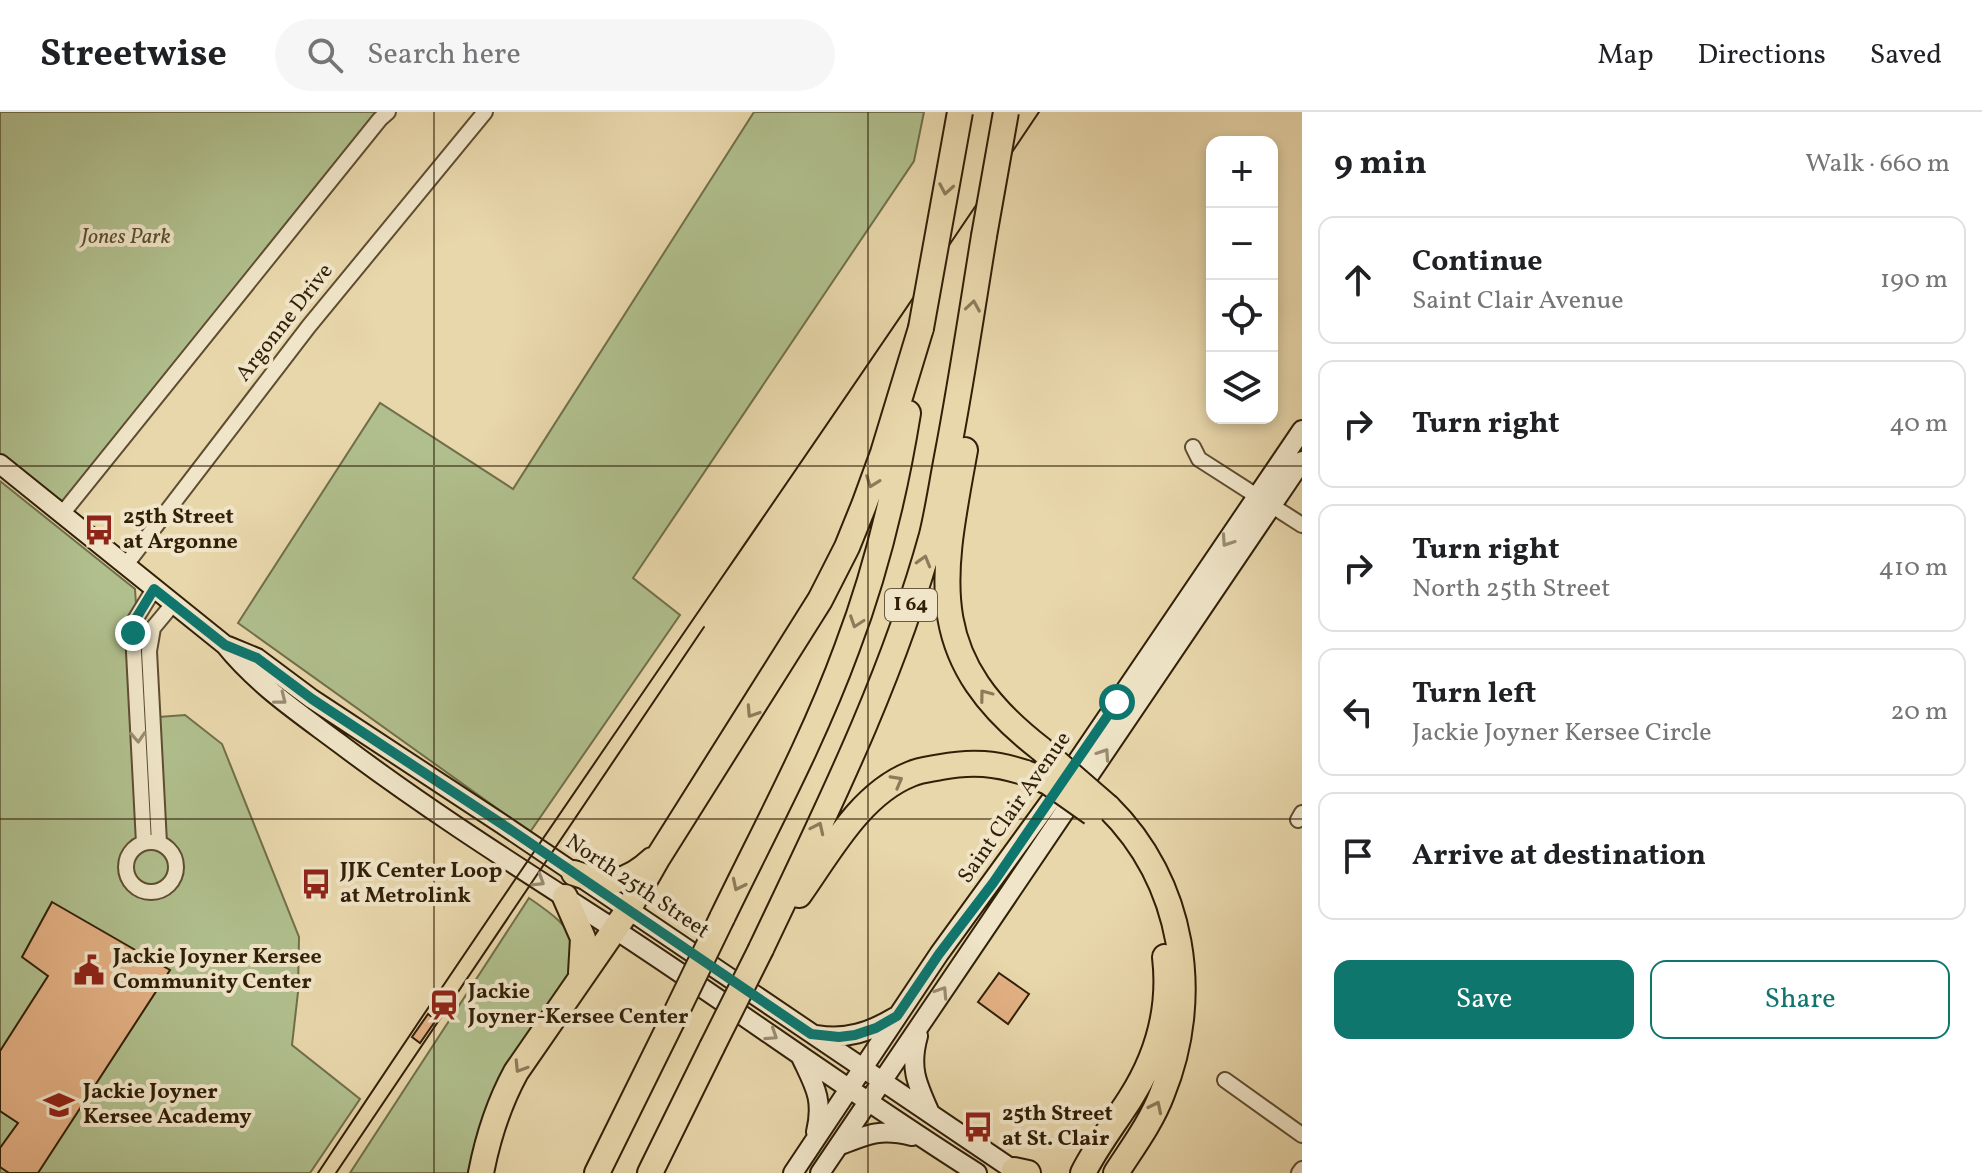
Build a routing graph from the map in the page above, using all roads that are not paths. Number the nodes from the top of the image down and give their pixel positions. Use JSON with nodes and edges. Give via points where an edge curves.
{"nodes":[{"id":1,"x":388,"y":112,"type":"edge"},
{"id":2,"x":485,"y":112,"type":"edge"},
{"id":3,"x":960,"y":112,"type":"edge"},
{"id":4,"x":1006,"y":112,"type":"edge"},
{"id":5,"x":921,"y":328,"type":"junction"},
{"id":6,"x":965,"y":367,"type":"junction"},
{"id":7,"x":1302,"y":430,"type":"edge"},
{"id":8,"x":1193,"y":447,"type":"dead end"},
{"id":9,"x":1302,"y":461,"type":"edge"},
{"id":10,"x":0,"y":464,"type":"edge"},
{"id":11,"x":1264,"y":502,"type":"junction"},
{"id":12,"x":62,"y":514,"type":"junction"},
{"id":13,"x":1302,"y":525,"type":"edge"},
{"id":14,"x":125,"y":566,"type":"junction"},
{"id":15,"x":154,"y":589,"type":"junction"},
{"id":16,"x":173,"y":604,"type":"junction"},
{"id":17,"x":225,"y":645,"type":"junction"},
{"id":18,"x":1103,"y":813,"type":"junction"},
{"id":19,"x":663,"y":850,"type":"junction"},
{"id":20,"x":574,"y":873,"type":"junction"},
{"id":21,"x":565,"y":897,"type":"junction"},
{"id":22,"x":621,"y":920,"type":"junction"},
{"id":23,"x":761,"y":949,"type":"junction"},
{"id":24,"x":580,"y":980,"type":"junction"},
{"id":25,"x":897,"y":1016,"type":"junction"},
{"id":26,"x":920,"y":1025,"type":"junction"},
{"id":27,"x":811,"y":1034,"type":"junction"},
{"id":28,"x":798,"y":1052,"type":"junction"},
{"id":29,"x":863,"y":1068,"type":"junction"},
{"id":30,"x":1225,"y":1080,"type":"dead end"},
{"id":31,"x":882,"y":1081,"type":"junction"},
{"id":32,"x":849,"y":1089,"type":"junction"},
{"id":33,"x":867,"y":1102,"type":"junction"},
{"id":34,"x":930,"y":1113,"type":"junction"},
{"id":35,"x":1302,"y":1135,"type":"edge"},
{"id":36,"x":922,"y":1138,"type":"junction"},
{"id":37,"x":813,"y":1143,"type":"junction"},
{"id":38,"x":1098,"y":1145,"type":"junction"},
{"id":39,"x":838,"y":1146,"type":"junction"},
{"id":40,"x":1020,"y":1172,"type":"edge"},
{"id":41,"x":481,"y":1173,"type":"edge"},
{"id":42,"x":597,"y":1173,"type":"edge"},
{"id":43,"x":650,"y":1173,"type":"edge"},
{"id":44,"x":793,"y":1173,"type":"edge"},
{"id":45,"x":820,"y":1173,"type":"edge"},
{"id":46,"x":977,"y":1173,"type":"edge"},
{"id":47,"x":1064,"y":1173,"type":"edge"},
{"id":48,"x":1083,"y":1173,"type":"edge"},
{"id":49,"x":1116,"y":1173,"type":"edge"}],
"edges":[{"from":1,"to":12,"type":"street"},
{"from":2,"to":14,"type":"street","name":"Argonne Drive","via":[[309,326]]},
{"from":3,"to":5,"type":"highway","number":"I 64","one_way":true,"bridge":true},
{"from":6,"to":4,"type":"highway","number":"I 64","one_way":true,"bridge":true},
{"from":5,"to":19,"type":"highway","one_way":true,"via":[[883,453],[847,547],[800,636]]},
{"from":5,"to":42,"type":"highway","number":"I 64","one_way":true,"bridge":true,"via":[[893,492],[847,649],[808,743]]},
{"from":18,"to":6,"type":"highway","one_way":true,"bridge":true,"via":[[1012,727],[960,656],[946,583],[972,412]]},
{"from":23,"to":6,"type":"highway","number":"I 64","one_way":true,"via":[[898,643],[933,530]]},
{"from":7,"to":11,"type":"main road","name":"Saint Clair Avenue"},
{"from":8,"to":11,"type":"street","via":[[1199,459]]},
{"from":9,"to":11,"type":"main road","name":"Saint Clair Avenue"},
{"from":10,"to":12,"type":"main road","name":"North 25th Street"},
{"from":11,"to":13,"type":"street"},
{"from":11,"to":25,"type":"main road","name":"Saint Clair Avenue","one_way":true},
{"from":26,"to":11,"type":"main road","name":"Saint Clair Avenue","one_way":true},
{"from":12,"to":14,"type":"main road","name":"North 25th Street"},
{"from":14,"to":15,"type":"main road","name":"North 25th Street"},
{"from":15,"to":16,"type":"main road","name":"North 25th Street"},
{"from":15,"to":16,"type":"street","one_way":true,"via":[[133,633],[152,843],[149,651],[153,628]]},
{"from":16,"to":17,"type":"main road","name":"North 25th Street"},
{"from":17,"to":20,"type":"main road","name":"North 25th Street","via":[[257,658]]},
{"from":17,"to":21,"type":"main road","name":"North 25th Street","one_way":true,"via":[[247,672],[382,775]]},
{"from":23,"to":18,"type":"highway","one_way":true,"bridge":true,"via":[[849,824],[888,786],[912,774],[987,762],[1048,782]]},
{"from":18,"to":38,"type":"highway","via":[[1151,892],[1167,969],[1154,1053],[1131,1099]]},
{"from":49,"to":18,"type":"highway","one_way":true,"via":[[1162,1095],[1183,1000],[1177,933],[1165,892],[1131,829]]},
{"from":19,"to":20,"type":"highway","via":[[623,880]]},
{"from":19,"to":22,"type":"highway"},
{"from":20,"to":22,"type":"main road","name":"North 25th Street"},
{"from":21,"to":22,"type":"main road","name":"North 25th Street"},
{"from":21,"to":24,"type":"highway","via":[[583,938]]},
{"from":22,"to":24,"type":"highway"},
{"from":22,"to":27,"type":"main road","name":"North 25th Street"},
{"from":22,"to":28,"type":"main road","name":"North 25th Street","one_way":true},
{"from":23,"to":43,"type":"highway","number":"I 64","bridge":true},
{"from":24,"to":41,"type":"highway","one_way":true,"via":[[502,1098]]},
{"from":25,"to":27,"type":"main road","via":[[855,1035]]},
{"from":25,"to":29,"type":"main road","name":"Saint Clair Avenue"},
{"from":26,"to":31,"type":"main road","name":"Saint Clair Avenue"},
{"from":26,"to":34,"type":"main road","via":[[913,1063]]},
{"from":27,"to":29,"type":"main road","name":"North 25th Street"},
{"from":28,"to":32,"type":"main road","name":"North 25th Street"},
{"from":28,"to":37,"type":"main road","via":[[820,1103]]},
{"from":29,"to":31,"type":"main road","name":"North 25th Street"},
{"from":29,"to":32,"type":"main road","name":"Saint Clair Avenue"},
{"from":30,"to":35,"type":"street"},
{"from":31,"to":33,"type":"main road","name":"Saint Clair Avenue"},
{"from":31,"to":34,"type":"main road","name":"North 25th Street"},
{"from":32,"to":33,"type":"main road","name":"North 25th Street"},
{"from":32,"to":37,"type":"main road","name":"Saint Clair Avenue"},
{"from":33,"to":36,"type":"main road","name":"North 25th Street"},
{"from":33,"to":39,"type":"main road","name":"Saint Clair Avenue"},
{"from":34,"to":40,"type":"main road","name":"North 25th Street"},
{"from":36,"to":39,"type":"main road","via":[[885,1131]]},
{"from":36,"to":46,"type":"main road","name":"North 25th Street"},
{"from":37,"to":44,"type":"main road","name":"Saint Clair Avenue"},
{"from":38,"to":47,"type":"highway"},
{"from":38,"to":48,"type":"highway"},
{"from":39,"to":45,"type":"main road","name":"Saint Clair Avenue"}]}
